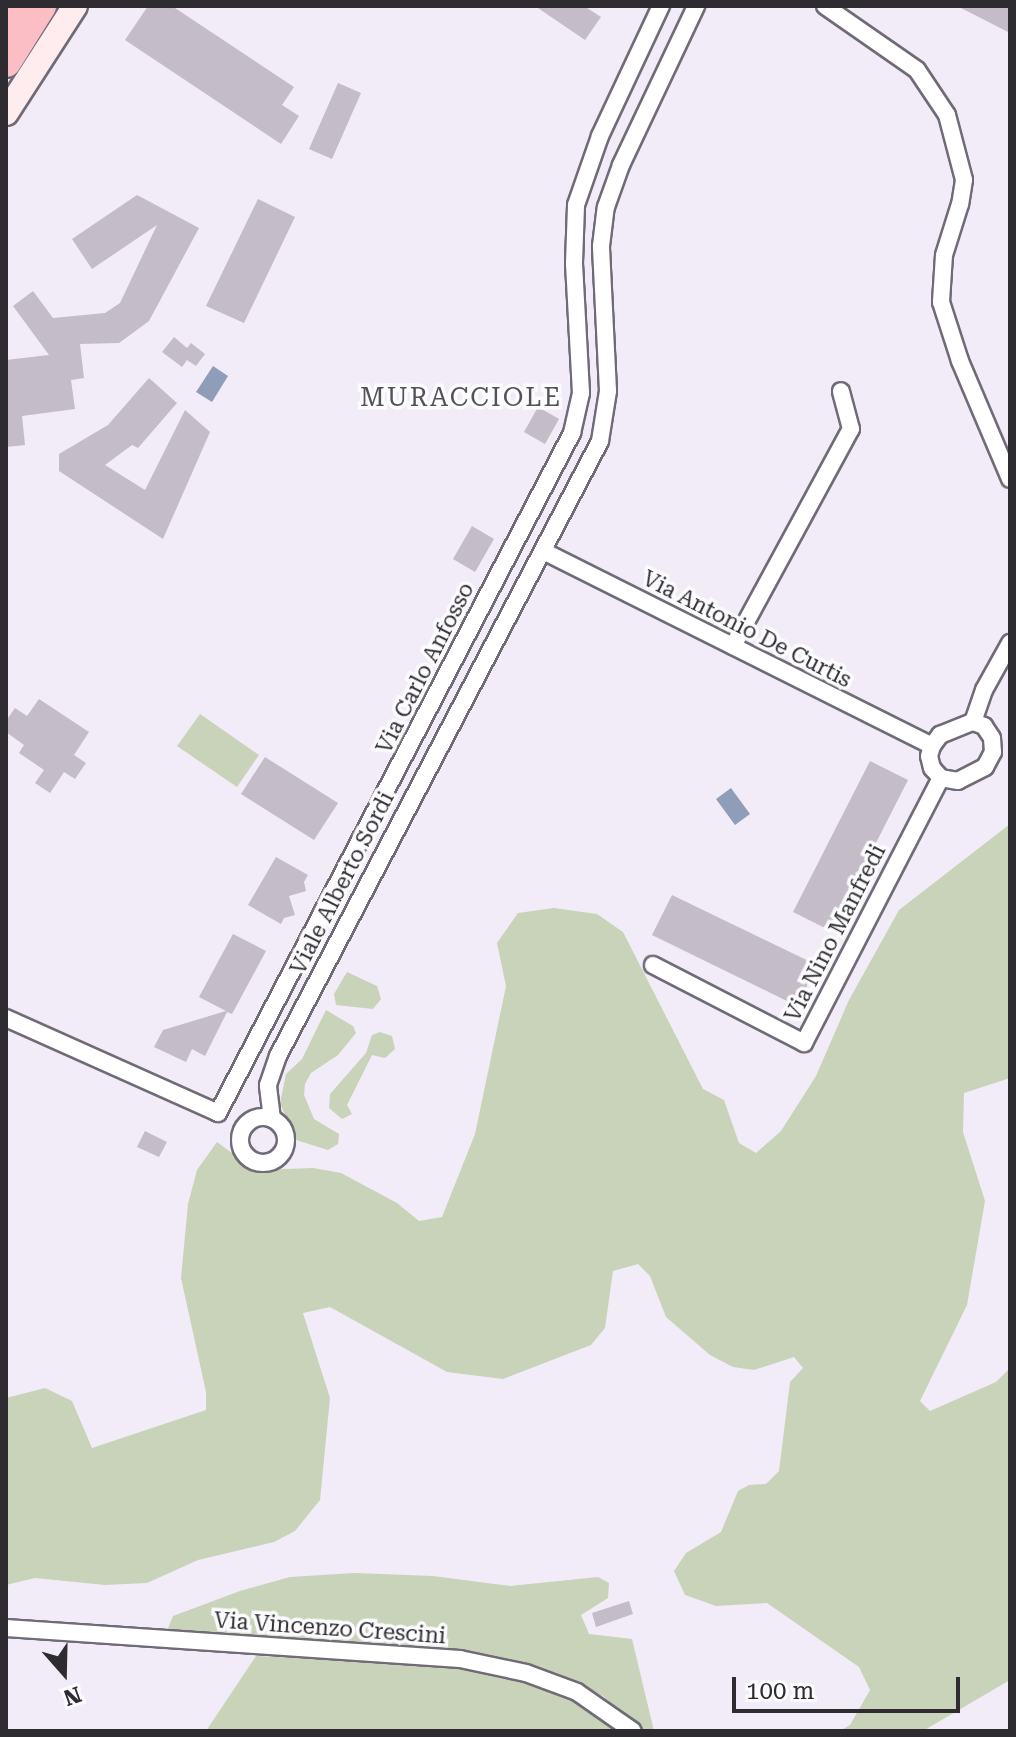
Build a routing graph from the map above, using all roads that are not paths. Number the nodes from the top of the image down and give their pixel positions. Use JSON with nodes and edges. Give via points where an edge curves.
{"nodes":[{"id":1,"x":12,"y":6,"type":"edge"},
{"id":2,"x":41,"y":6,"type":"edge"},
{"id":3,"x":75,"y":6,"type":"edge"},
{"id":4,"x":661,"y":6,"type":"edge"},
{"id":5,"x":696,"y":6,"type":"edge"},
{"id":6,"x":825,"y":6,"type":"edge"},
{"id":7,"x":6,"y":16,"type":"edge"},
{"id":8,"x":6,"y":62,"type":"edge"},
{"id":9,"x":6,"y":113,"type":"edge"},
{"id":10,"x":841,"y":391,"type":"dead end"},
{"id":11,"x":1010,"y":479,"type":"edge"},
{"id":12,"x":543,"y":551,"type":"junction"},
{"id":13,"x":1010,"y":643,"type":"edge"},
{"id":14,"x":733,"y":646,"type":"junction"},
{"id":15,"x":428,"y":711,"type":"junction"},
{"id":16,"x":450,"y":721,"type":"junction"},
{"id":17,"x":973,"y":722,"type":"junction"},
{"id":18,"x":932,"y":746,"type":"junction"},
{"id":19,"x":941,"y":778,"type":"junction"},
{"id":20,"x":653,"y":965,"type":"dead end"},
{"id":21,"x":6,"y":1018,"type":"edge"},
{"id":22,"x":218,"y":1113,"type":"junction"},
{"id":23,"x":272,"y":1119,"type":"junction"},
{"id":24,"x":242,"y":1129,"type":"junction"},
{"id":25,"x":6,"y":1628,"type":"edge"},
{"id":26,"x":633,"y":1731,"type":"edge"}],
"edges":[{"from":1,"to":7,"type":"highway"},
{"from":2,"to":8,"type":"highway"},
{"from":3,"to":9,"type":"street"},
{"from":4,"to":15,"type":"street","name":"Via Carlo Anfosso","via":[[600,136],[576,205],[581,393],[577,420]]},
{"from":5,"to":12,"type":"street","name":"Viale Alberto Sordi","via":[[606,207],[601,246],[605,423]]},
{"from":6,"to":11,"type":"street","via":[[917,70],[947,115],[964,180],[944,255],[941,302]]},
{"from":10,"to":14,"type":"street","via":[[851,429]]},
{"from":12,"to":14,"type":"street","name":"Via Antonio De Curtis"},
{"from":12,"to":16,"type":"street","name":"Viale Alberto Sordi"},
{"from":13,"to":17,"type":"street"},
{"from":14,"to":18,"type":"street","name":"Via Antonio De Curtis"},
{"from":15,"to":16,"type":"street"},
{"from":15,"to":22,"type":"street","name":"Via Carlo Anfosso"},
{"from":16,"to":23,"type":"street","name":"Viale Alberto Sordi","via":[[278,1056],[268,1085]]},
{"from":17,"to":18,"type":"street","via":[[940,735]]},
{"from":17,"to":19,"type":"street","via":[[984,726],[992,738],[993,752],[985,767],[958,781]]},
{"from":18,"to":19,"type":"street","via":[[932,768]]},
{"from":19,"to":20,"type":"street","name":"Via Nino Manfredi","via":[[804,1043]]},
{"from":21,"to":22,"type":"street"},
{"from":22,"to":24,"type":"street"},
{"from":23,"to":24,"type":"street","via":[[254,1118]]},
{"from":23,"to":24,"type":"street","via":[[284,1131],[286,1142],[281,1154],[268,1163],[246,1156],[239,1141]]},
{"from":25,"to":26,"type":"street","name":"Via Vincenzo Crescini","via":[[460,1659],[565,1686],[603,1706]]}]}
